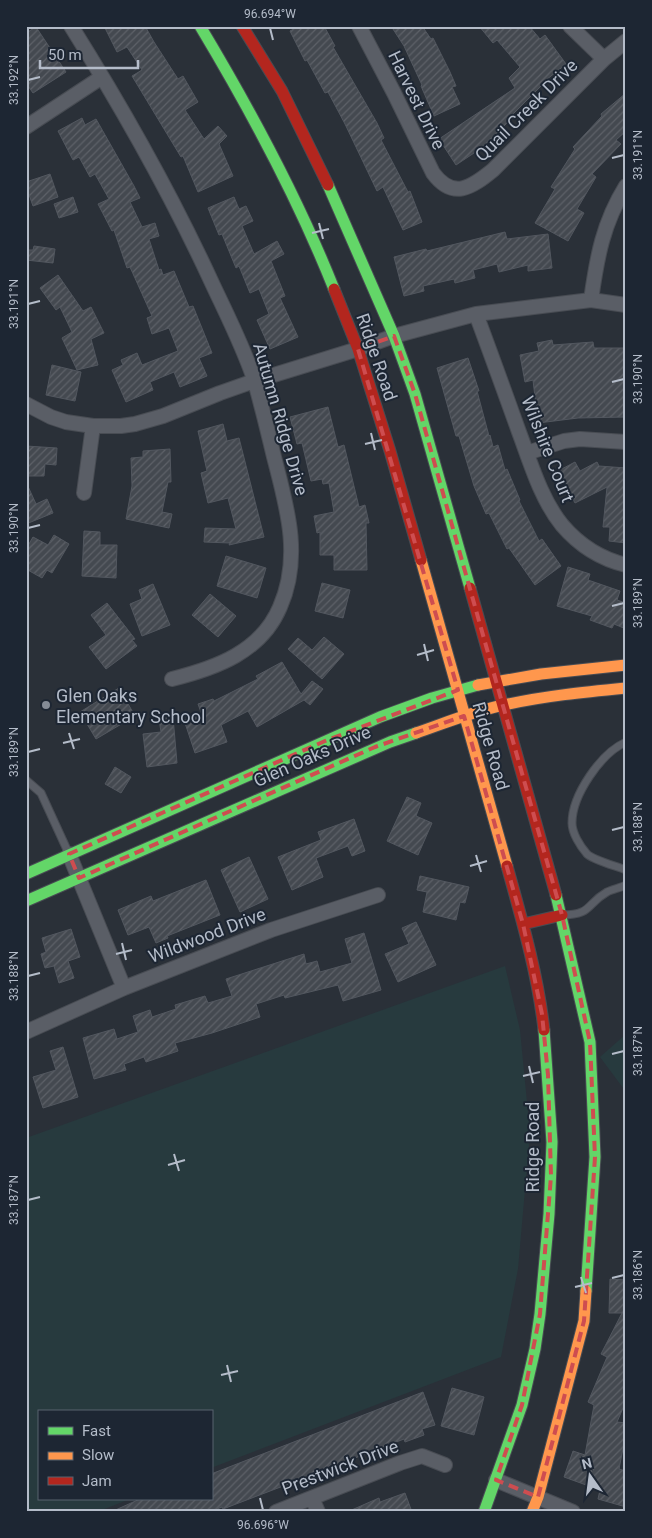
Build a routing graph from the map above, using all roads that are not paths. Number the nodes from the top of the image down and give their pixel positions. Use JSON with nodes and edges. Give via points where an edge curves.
{"nodes":[{"id":1,"x":71,"y":26,"type":"edge"},
{"id":2,"x":200,"y":26,"type":"edge"},
{"id":3,"x":242,"y":26,"type":"edge"},
{"id":4,"x":359,"y":26,"type":"edge"},
{"id":5,"x":570,"y":26,"type":"edge"},
{"id":6,"x":626,"y":41,"type":"edge"},
{"id":7,"x":604,"y":59,"type":"junction"},
{"id":8,"x":102,"y":77,"type":"junction"},
{"id":9,"x":26,"y":127,"type":"edge"},
{"id":10,"x":626,"y":186,"type":"edge"},
{"id":11,"x":446,"y":187,"type":"joint"},
{"id":12,"x":591,"y":300,"type":"junction"},
{"id":13,"x":626,"y":304,"type":"edge"},
{"id":14,"x":476,"y":314,"type":"junction"},
{"id":15,"x":394,"y":336,"type":"junction"},
{"id":16,"x":358,"y":349,"type":"junction"},
{"id":17,"x":254,"y":381,"type":"junction"},
{"id":18,"x":26,"y":404,"type":"edge"},
{"id":19,"x":93,"y":426,"type":"junction"},
{"id":20,"x":626,"y":442,"type":"edge"},
{"id":21,"x":527,"y":453,"type":"junction"},
{"id":22,"x":84,"y":493,"type":"dead end"},
{"id":23,"x":626,"y":565,"type":"edge"},
{"id":24,"x":626,"y":665,"type":"edge"},
{"id":25,"x":172,"y":679,"type":"dead end"},
{"id":26,"x":498,"y":682,"type":"junction"},
{"id":27,"x":626,"y":688,"type":"edge"},
{"id":28,"x":458,"y":690,"type":"junction"},
{"id":29,"x":503,"y":705,"type":"junction"},
{"id":30,"x":464,"y":716,"type":"junction"},
{"id":31,"x":626,"y":742,"type":"edge"},
{"id":32,"x":26,"y":780,"type":"edge"},
{"id":33,"x":69,"y":854,"type":"junction"},
{"id":34,"x":626,"y":870,"type":"edge"},
{"id":35,"x":26,"y":874,"type":"edge"},
{"id":36,"x":79,"y":878,"type":"junction"},
{"id":37,"x":626,"y":885,"type":"edge"},
{"id":38,"x":378,"y":895,"type":"dead end"},
{"id":39,"x":26,"y":901,"type":"edge"},
{"id":40,"x":562,"y":915,"type":"junction"},
{"id":41,"x":523,"y":924,"type":"junction"},
{"id":42,"x":124,"y":988,"type":"junction"},
{"id":43,"x":26,"y":1032,"type":"edge"},
{"id":44,"x":445,"y":1465,"type":"dead end"},
{"id":45,"x":496,"y":1480,"type":"junction"},
{"id":46,"x":538,"y":1497,"type":"junction"},
{"id":47,"x":312,"y":1498,"type":"junction"},
{"id":48,"x":276,"y":1512,"type":"edge"},
{"id":49,"x":318,"y":1512,"type":"edge"},
{"id":50,"x":484,"y":1512,"type":"edge"},
{"id":51,"x":532,"y":1512,"type":"edge"},
{"id":52,"x":573,"y":1512,"type":"edge"}],
"edges":[{"from":1,"to":8,"type":"street","name":"Autumn Ridge Drive"},
{"from":2,"to":16,"type":"main road","name":"Ridge Road","via":[[276,160],[319,252]]},
{"from":3,"to":15,"type":"main road","name":"Ridge Road","via":[[282,91],[328,184]]},
{"from":4,"to":11,"type":"street","name":"Harvest Drive","via":[[433,173]]},
{"from":5,"to":7,"type":"street"},
{"from":6,"to":7,"type":"street","name":"Quail Creek Drive"},
{"from":7,"to":11,"type":"street","name":"Quail Creek Drive","via":[[480,181],[463,189]]},
{"from":8,"to":9,"type":"street"},
{"from":8,"to":17,"type":"street","name":"Autumn Ridge Drive","via":[[197,249]]},
{"from":10,"to":12,"type":"street","via":[[601,240]]},
{"from":12,"to":13,"type":"street"},
{"from":12,"to":14,"type":"street"},
{"from":14,"to":15,"type":"street"},
{"from":14,"to":21,"type":"street","name":"Wilshire Court"},
{"from":15,"to":16,"type":"street"},
{"from":15,"to":26,"type":"main road","name":"Ridge Road","via":[[415,394]]},
{"from":16,"to":17,"type":"street"},
{"from":16,"to":28,"type":"main road","name":"Ridge Road"},
{"from":17,"to":19,"type":"street","via":[[163,416],[128,425]]},
{"from":17,"to":25,"type":"street","name":"Autumn Ridge Drive","via":[[292,532],[285,592],[274,619],[252,646],[228,661]]},
{"from":18,"to":19,"type":"street","via":[[66,422]]},
{"from":19,"to":22,"type":"street"},
{"from":20,"to":21,"type":"street","via":[[580,439]]},
{"from":21,"to":23,"type":"street","name":"Wilshire Court","via":[[539,484],[564,527],[591,551]]},
{"from":24,"to":26,"type":"main road","name":"Glen Oaks Drive"},
{"from":26,"to":28,"type":"main road","name":"Glen Oaks Drive"},
{"from":26,"to":29,"type":"main road","name":"Ridge Road"},
{"from":27,"to":29,"type":"main road","name":"Glen Oaks Drive","via":[[556,695]]},
{"from":28,"to":30,"type":"main road","name":"Ridge Road"},
{"from":28,"to":33,"type":"main road","name":"Glen Oaks Drive","via":[[325,741]]},
{"from":29,"to":30,"type":"main road","name":"Glen Oaks Drive"},
{"from":29,"to":40,"type":"main road","name":"Ridge Road"},
{"from":30,"to":36,"type":"main road","name":"Glen Oaks Drive","via":[[375,747]]},
{"from":30,"to":41,"type":"main road","name":"Ridge Road"},
{"from":31,"to":34,"type":"lane","via":[[588,777],[577,799],[572,824],[588,856]]},
{"from":32,"to":33,"type":"lane","via":[[41,793]]},
{"from":33,"to":35,"type":"main road","name":"Glen Oaks Drive"},
{"from":33,"to":36,"type":"street"},
{"from":36,"to":39,"type":"main road","name":"Glen Oaks Drive"},
{"from":36,"to":42,"type":"street"},
{"from":37,"to":40,"type":"lane","via":[[607,892],[584,912]]},
{"from":38,"to":42,"type":"street","name":"Wildwood Drive","via":[[271,930]]},
{"from":40,"to":41,"type":"main road"},
{"from":40,"to":46,"type":"main road","name":"Ridge Road","via":[[590,1042],[595,1157],[584,1320]]},
{"from":41,"to":45,"type":"main road","name":"Ridge Road","via":[[542,1014],[549,1085],[551,1176],[535,1349],[522,1405]]},
{"from":42,"to":43,"type":"street","name":"Wildwood Drive"},
{"from":44,"to":47,"type":"street","name":"Prestwick Drive","via":[[422,1456]]},
{"from":45,"to":46,"type":"street"},
{"from":45,"to":50,"type":"main road","name":"Ridge Road"},
{"from":46,"to":51,"type":"main road","name":"Ridge Road"},
{"from":46,"to":52,"type":"street"},
{"from":47,"to":48,"type":"street","name":"Prestwick Drive"},
{"from":47,"to":49,"type":"street"}]}
